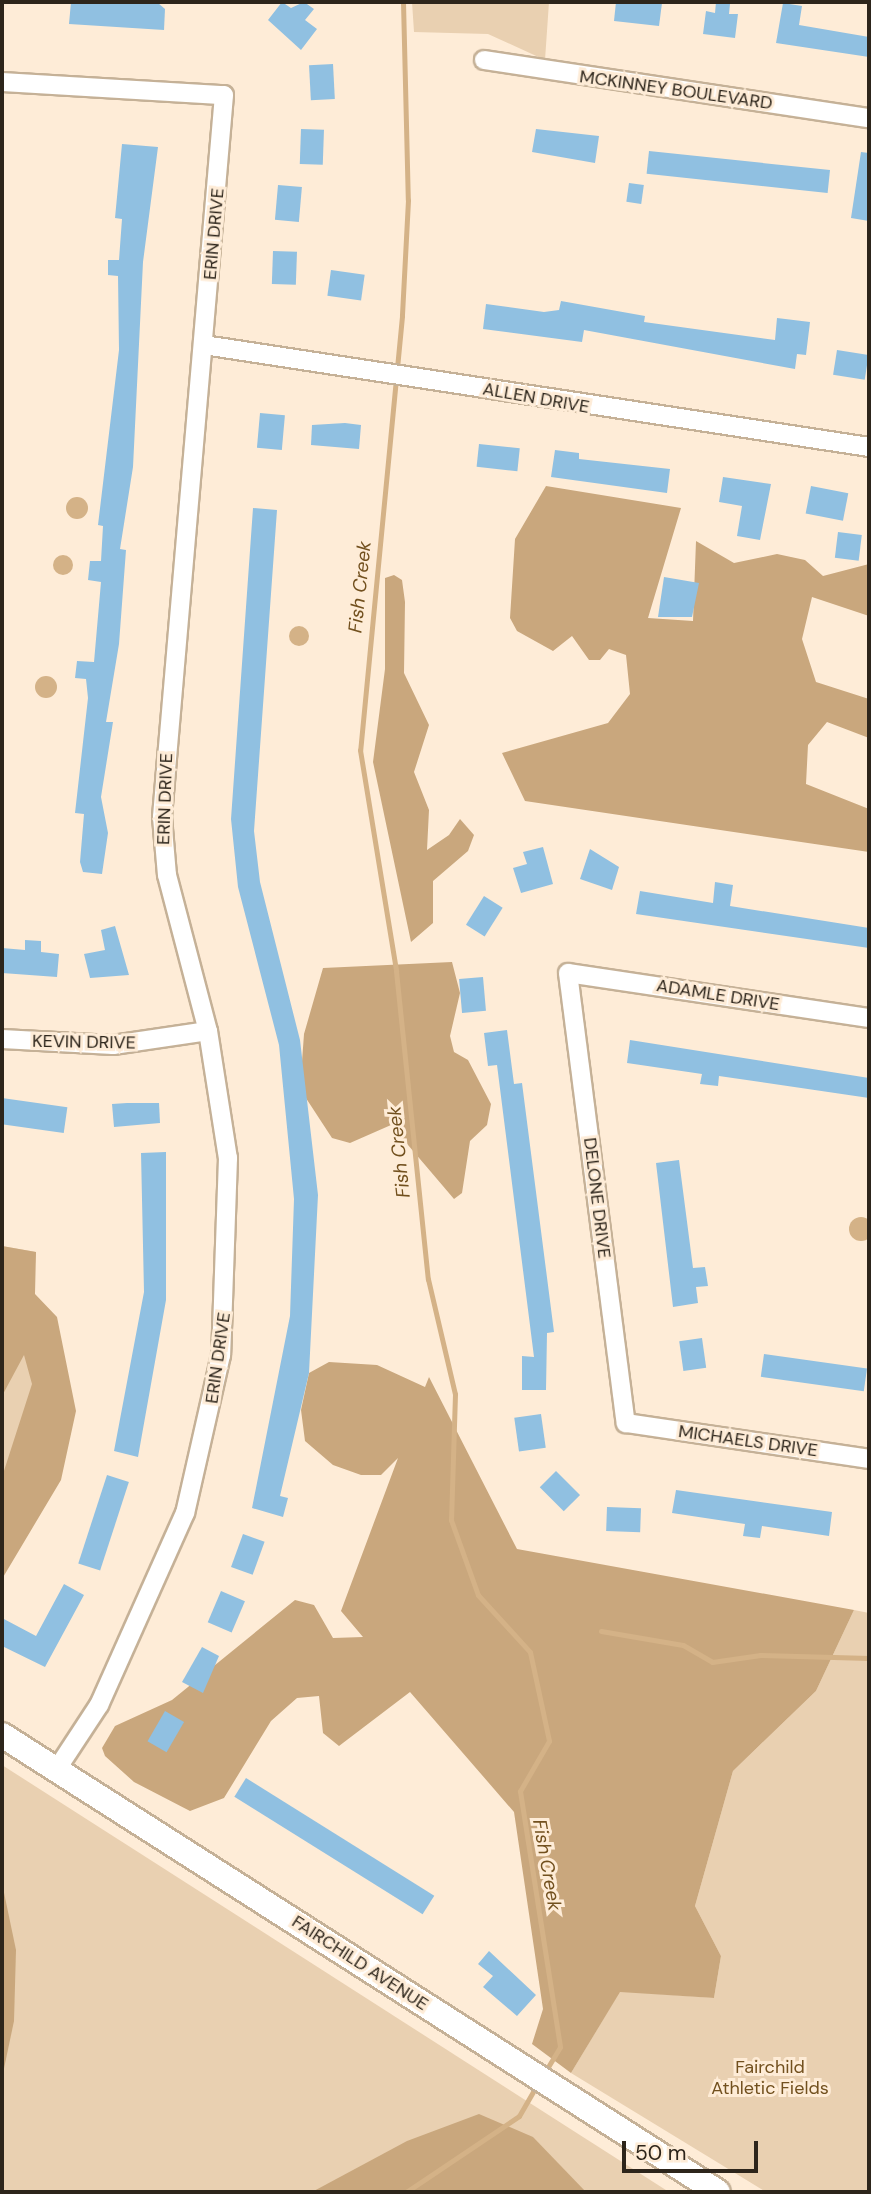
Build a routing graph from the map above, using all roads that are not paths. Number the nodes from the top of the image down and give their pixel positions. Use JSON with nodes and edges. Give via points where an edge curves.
{"nodes":[{"id":1,"x":484,"y":60,"type":"dead end"},
{"id":2,"x":2,"y":82,"type":"edge"},
{"id":3,"x":869,"y":118,"type":"edge"},
{"id":4,"x":204,"y":345,"type":"junction"},
{"id":5,"x":869,"y":447,"type":"edge"},
{"id":6,"x":568,"y":972,"type":"joint"},
{"id":7,"x":869,"y":1018,"type":"edge"},
{"id":8,"x":208,"y":1031,"type":"junction"},
{"id":9,"x":2,"y":1039,"type":"edge"},
{"id":10,"x":626,"y":1423,"type":"joint"},
{"id":11,"x":869,"y":1459,"type":"edge"},
{"id":12,"x":2,"y":1735,"type":"edge"},
{"id":13,"x":57,"y":1769,"type":"junction"},
{"id":14,"x":718,"y":2192,"type":"edge"}],
"edges":[{"from":1,"to":3,"type":"street","name":"MCKINNEY BOULEVARD"},
{"from":2,"to":4,"type":"street","name":"ERIN DRIVE","via":[[224,95]]},
{"from":4,"to":5,"type":"street","name":"ALLEN DRIVE"},
{"from":4,"to":8,"type":"street","name":"ERIN DRIVE","via":[[162,830],[171,894]]},
{"from":6,"to":7,"type":"street","name":"ADAMLE DRIVE"},
{"from":6,"to":10,"type":"street","name":"DELONE DRIVE"},
{"from":8,"to":9,"type":"street","name":"KEVIN DRIVE","via":[[113,1045]]},
{"from":8,"to":13,"type":"street","name":"ERIN DRIVE","via":[[228,1158],[229,1223],[221,1355],[211,1406],[186,1513],[141,1620],[99,1705]]},
{"from":10,"to":11,"type":"street","name":"MICHAELS DRIVE"},
{"from":12,"to":13,"type":"main road","name":"FAIRCHILD AVENUE"},
{"from":13,"to":14,"type":"main road","name":"FAIRCHILD AVENUE"}]}
